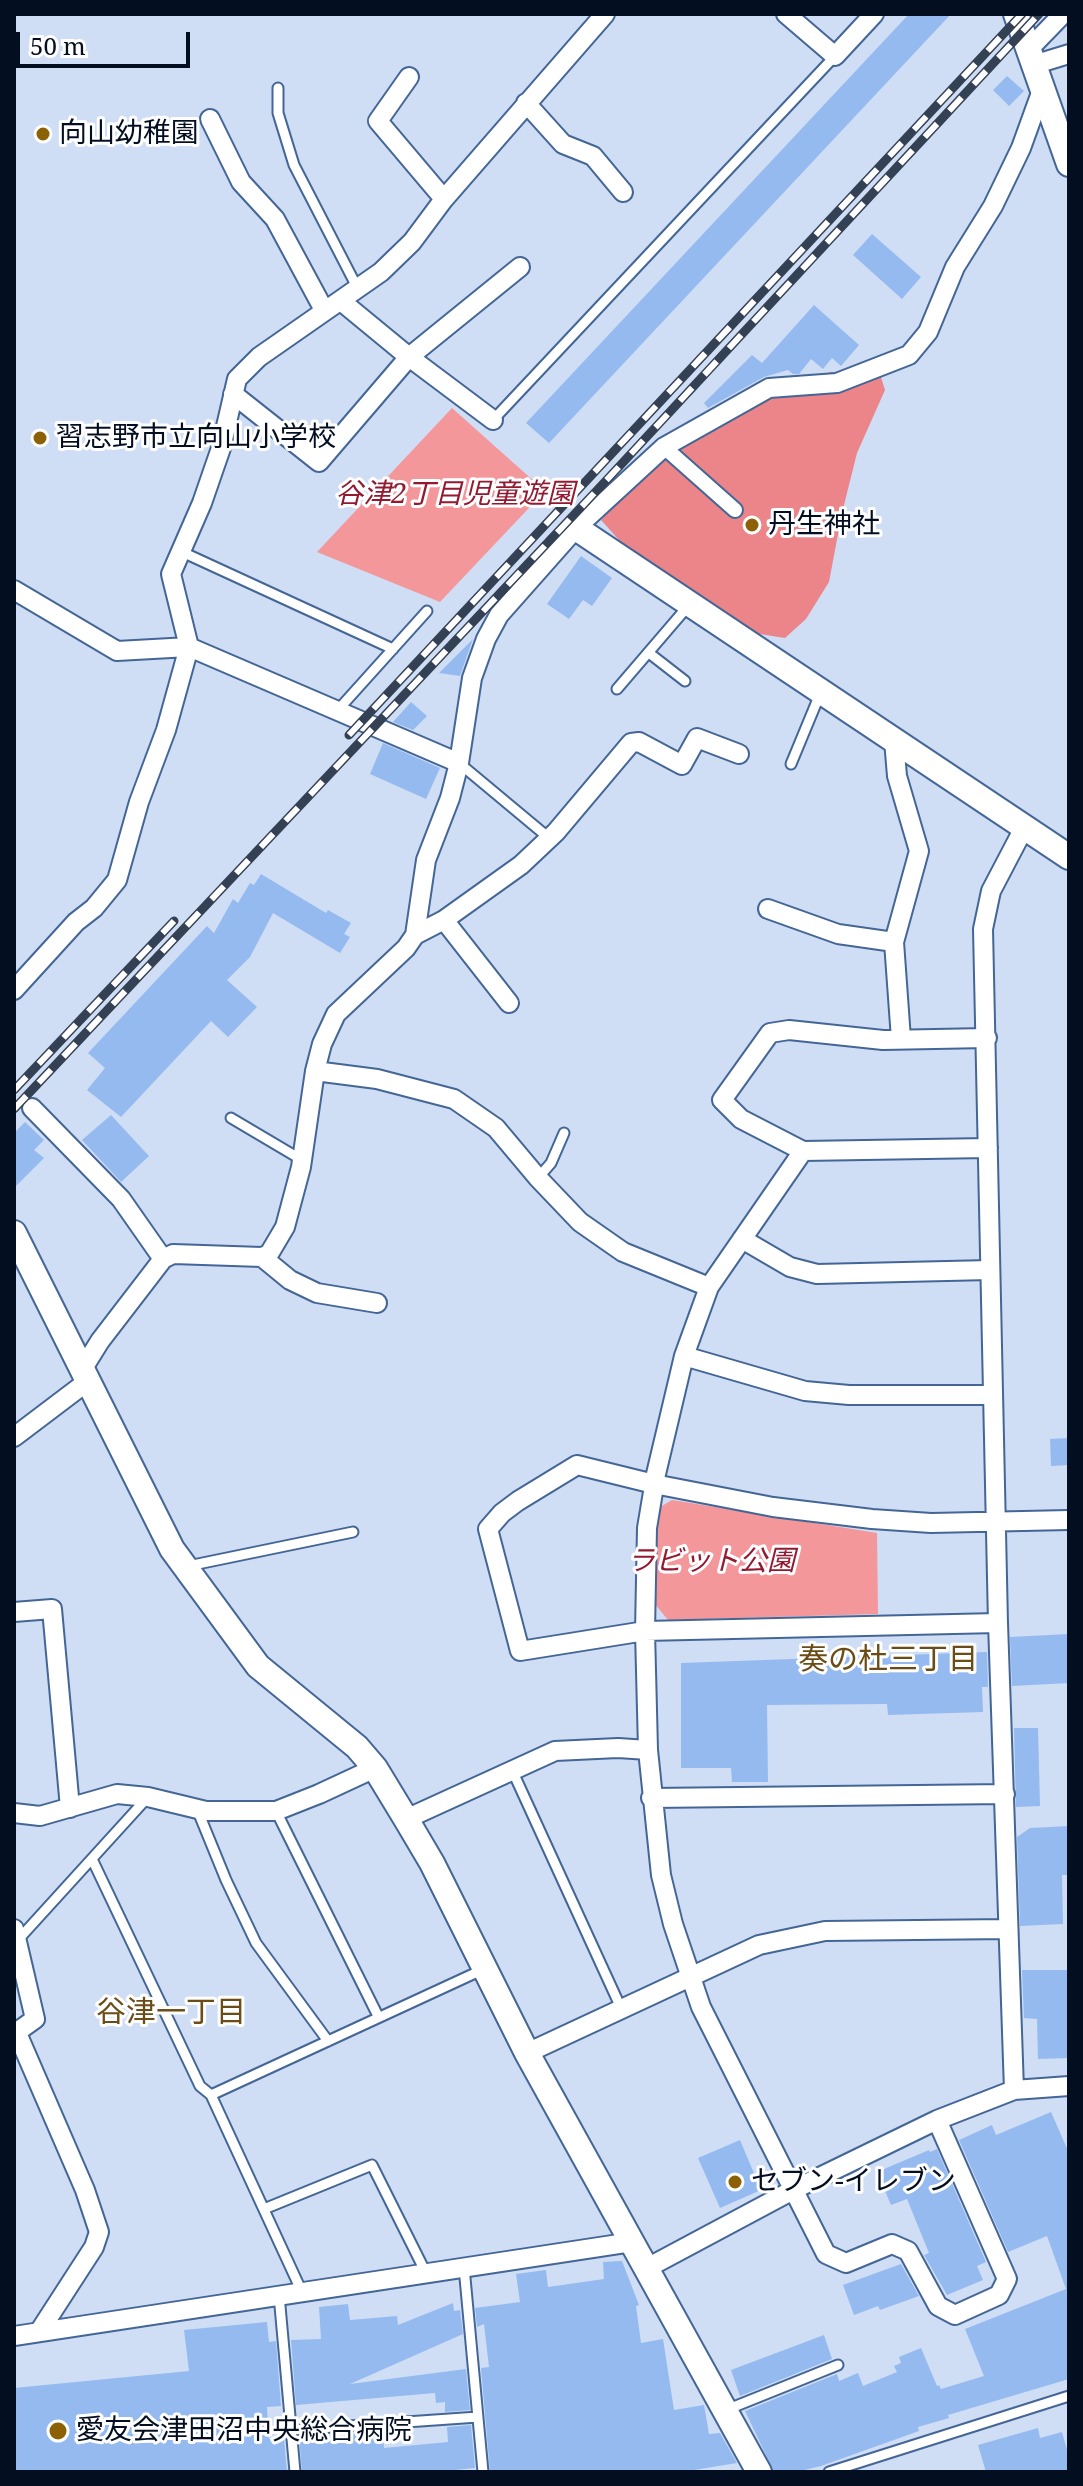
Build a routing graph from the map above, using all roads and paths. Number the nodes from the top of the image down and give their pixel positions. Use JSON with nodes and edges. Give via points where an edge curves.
{"nodes":[{"id":1,"x":605,"y":14,"type":"edge"},
{"id":2,"x":786,"y":14,"type":"edge"},
{"id":3,"x":874,"y":14,"type":"edge"},
{"id":4,"x":1016,"y":14,"type":"edge"},
{"id":5,"x":1063,"y":14,"type":"edge"},
{"id":6,"x":1069,"y":54,"type":"edge"},
{"id":7,"x":835,"y":56,"type":"junction"},
{"id":8,"x":1030,"y":58,"type":"junction"},
{"id":9,"x":409,"y":77,"type":"dead end"},
{"id":10,"x":278,"y":88,"type":"dead end"},
{"id":11,"x":1042,"y":90,"type":"junction"},
{"id":12,"x":526,"y":103,"type":"junction"},
{"id":13,"x":210,"y":119,"type":"dead end"},
{"id":14,"x":1069,"y":164,"type":"edge"},
{"id":15,"x":623,"y":192,"type":"dead end"},
{"id":16,"x":444,"y":199,"type":"junction"},
{"id":17,"x":520,"y":267,"type":"dead end"},
{"id":18,"x":358,"y":289,"type":"junction"},
{"id":19,"x":333,"y":306,"type":"junction"},
{"id":20,"x":409,"y":357,"type":"junction"},
{"id":21,"x":233,"y":394,"type":"junction"},
{"id":22,"x":493,"y":420,"type":"joint"},
{"id":23,"x":664,"y":447,"type":"junction"},
{"id":24,"x":735,"y":510,"type":"dead end"},
{"id":25,"x":576,"y":528,"type":"junction"},
{"id":26,"x":180,"y":551,"type":"junction"},
{"id":27,"x":14,"y":590,"type":"edge"},
{"id":28,"x":691,"y":603,"type":"junction"},
{"id":29,"x":427,"y":611,"type":"dead end"},
{"id":30,"x":189,"y":647,"type":"junction"},
{"id":31,"x":393,"y":649,"type":"junction"},
{"id":32,"x":649,"y":653,"type":"junction"},
{"id":33,"x":685,"y":681,"type":"dead end"},
{"id":34,"x":617,"y":689,"type":"dead end"},
{"id":35,"x":821,"y":691,"type":"junction"},
{"id":36,"x":337,"y":711,"type":"junction"},
{"id":37,"x":894,"y":740,"type":"junction"},
{"id":38,"x":739,"y":754,"type":"dead end"},
{"id":39,"x":459,"y":763,"type":"junction"},
{"id":40,"x":791,"y":764,"type":"dead end"},
{"id":41,"x":1024,"y":828,"type":"junction"},
{"id":42,"x":549,"y":838,"type":"junction"},
{"id":43,"x":1069,"y":857,"type":"edge"},
{"id":44,"x":768,"y":909,"type":"dead end"},
{"id":45,"x":444,"y":920,"type":"junction"},
{"id":46,"x":415,"y":935,"type":"junction"},
{"id":47,"x":894,"y":942,"type":"junction"},
{"id":48,"x":14,"y":990,"type":"edge"},
{"id":49,"x":509,"y":1003,"type":"dead end"},
{"id":50,"x":987,"y":1038,"type":"junction"},
{"id":51,"x":901,"y":1039,"type":"junction"},
{"id":52,"x":315,"y":1071,"type":"junction"},
{"id":53,"x":32,"y":1108,"type":"dead end"},
{"id":54,"x":231,"y":1118,"type":"dead end"},
{"id":55,"x":564,"y":1133,"type":"dead end"},
{"id":56,"x":988,"y":1148,"type":"junction"},
{"id":57,"x":803,"y":1151,"type":"junction"},
{"id":58,"x":302,"y":1160,"type":"junction"},
{"id":59,"x":538,"y":1178,"type":"junction"},
{"id":60,"x":14,"y":1233,"type":"edge"},
{"id":61,"x":742,"y":1239,"type":"junction"},
{"id":62,"x":262,"y":1257,"type":"junction"},
{"id":63,"x":163,"y":1259,"type":"junction"},
{"id":64,"x":990,"y":1270,"type":"junction"},
{"id":65,"x":709,"y":1287,"type":"junction"},
{"id":66,"x":377,"y":1303,"type":"dead end"},
{"id":67,"x":684,"y":1356,"type":"junction"},
{"id":68,"x":85,"y":1375,"type":"junction"},
{"id":69,"x":993,"y":1395,"type":"junction"},
{"id":70,"x":14,"y":1437,"type":"edge"},
{"id":71,"x":654,"y":1484,"type":"junction"},
{"id":72,"x":1069,"y":1520,"type":"edge"},
{"id":73,"x":997,"y":1522,"type":"junction"},
{"id":74,"x":353,"y":1532,"type":"dead end"},
{"id":75,"x":185,"y":1567,"type":"junction"},
{"id":76,"x":14,"y":1612,"type":"edge"},
{"id":77,"x":998,"y":1623,"type":"junction"},
{"id":78,"x":645,"y":1631,"type":"junction"},
{"id":79,"x":648,"y":1750,"type":"junction"},
{"id":80,"x":375,"y":1768,"type":"junction"},
{"id":81,"x":512,"y":1770,"type":"junction"},
{"id":82,"x":1005,"y":1794,"type":"junction"},
{"id":83,"x":148,"y":1797,"type":"junction"},
{"id":84,"x":651,"y":1798,"type":"junction"},
{"id":85,"x":70,"y":1808,"type":"junction"},
{"id":86,"x":197,"y":1809,"type":"junction"},
{"id":87,"x":276,"y":1811,"type":"junction"},
{"id":88,"x":14,"y":1813,"type":"edge"},
{"id":89,"x":406,"y":1819,"type":"junction"},
{"id":90,"x":92,"y":1859,"type":"junction"},
{"id":91,"x":1008,"y":1929,"type":"junction"},
{"id":92,"x":15,"y":1935,"type":"edge"},
{"id":93,"x":485,"y":1968,"type":"junction"},
{"id":94,"x":689,"y":1977,"type":"junction"},
{"id":95,"x":621,"y":2008,"type":"junction"},
{"id":96,"x":378,"y":2016,"type":"junction"},
{"id":97,"x":15,"y":2034,"type":"edge"},
{"id":98,"x":328,"y":2041,"type":"junction"},
{"id":99,"x":527,"y":2053,"type":"junction"},
{"id":100,"x":1069,"y":2086,"type":"edge"},
{"id":101,"x":1014,"y":2090,"type":"junction"},
{"id":102,"x":211,"y":2095,"type":"junction"},
{"id":103,"x":937,"y":2120,"type":"junction"},
{"id":104,"x":793,"y":2190,"type":"junction"},
{"id":105,"x":264,"y":2209,"type":"junction"},
{"id":106,"x":632,"y":2242,"type":"junction"},
{"id":107,"x":464,"y":2267,"type":"junction"},
{"id":108,"x":647,"y":2268,"type":"junction"},
{"id":109,"x":426,"y":2273,"type":"junction"},
{"id":110,"x":302,"y":2292,"type":"junction"},
{"id":111,"x":279,"y":2295,"type":"junction"},
{"id":112,"x":39,"y":2332,"type":"junction"},
{"id":113,"x":14,"y":2336,"type":"edge"},
{"id":114,"x":838,"y":2365,"type":"dead end"},
{"id":115,"x":1069,"y":2396,"type":"edge"},
{"id":116,"x":726,"y":2410,"type":"junction"},
{"id":117,"x":478,"y":2417,"type":"junction"},
{"id":118,"x":291,"y":2430,"type":"junction"},
{"id":119,"x":295,"y":2472,"type":"edge"},
{"id":120,"x":483,"y":2472,"type":"edge"},
{"id":121,"x":759,"y":2472,"type":"edge"},
{"id":122,"x":829,"y":2472,"type":"edge"}],
"edges":[{"from":1,"to":12,"type":"street"},
{"from":2,"to":7,"type":"street"},
{"from":3,"to":7,"type":"street"},
{"from":4,"to":8,"type":"street"},
{"from":5,"to":8,"type":"street"},
{"from":6,"to":8,"type":"street"},
{"from":7,"to":22,"type":"lane"},
{"from":8,"to":11,"type":"street"},
{"from":9,"to":16,"type":"street","via":[[378,121]]},
{"from":10,"to":18,"type":"lane","via":[[278,113],[294,165]]},
{"from":11,"to":14,"type":"street"},
{"from":11,"to":23,"type":"street","via":[[993,206],[955,267],[928,332],[909,355],[837,383],[769,388]]},
{"from":12,"to":15,"type":"street","via":[[563,144],[593,156]]},
{"from":12,"to":16,"type":"street"},
{"from":13,"to":19,"type":"street","via":[[241,182],[275,219]]},
{"from":16,"to":18,"type":"street","via":[[412,242]]},
{"from":17,"to":20,"type":"street"},
{"from":18,"to":19,"type":"street"},
{"from":19,"to":20,"type":"street"},
{"from":19,"to":21,"type":"street","via":[[259,357],[237,379]]},
{"from":20,"to":21,"type":"street","via":[[319,462]]},
{"from":20,"to":22,"type":"street"},
{"from":21,"to":26,"type":"street","via":[[221,448]]},
{"from":23,"to":24,"type":"street"},
{"from":23,"to":25,"type":"street"},
{"from":25,"to":28,"type":"street"},
{"from":25,"to":39,"type":"street","via":[[499,615],[486,639],[472,678]]},
{"from":26,"to":30,"type":"street","via":[[171,574]]},
{"from":26,"to":31,"type":"lane"},
{"from":27,"to":30,"type":"street","via":[[117,651]]},
{"from":28,"to":32,"type":"lane"},
{"from":28,"to":35,"type":"street"},
{"from":29,"to":31,"type":"lane"},
{"from":30,"to":36,"type":"street"},
{"from":30,"to":48,"type":"street","via":[[117,880]]},
{"from":31,"to":36,"type":"lane"},
{"from":32,"to":33,"type":"lane"},
{"from":32,"to":34,"type":"lane"},
{"from":35,"to":37,"type":"street"},
{"from":35,"to":40,"type":"lane"},
{"from":36,"to":39,"type":"street"},
{"from":37,"to":41,"type":"street"},
{"from":37,"to":47,"type":"street","via":[[897,776],[919,851]]},
{"from":38,"to":42,"type":"street","via":[[697,738],[682,765],[639,742],[631,743]]},
{"from":39,"to":42,"type":"lane"},
{"from":39,"to":46,"type":"street","via":[[426,860]]},
{"from":41,"to":43,"type":"street"},
{"from":41,"to":50,"type":"street","via":[[991,891],[983,929]]},
{"from":42,"to":45,"type":"street","via":[[521,865]]},
{"from":44,"to":47,"type":"street","via":[[838,934]]},
{"from":45,"to":46,"type":"street"},
{"from":45,"to":49,"type":"street"},
{"from":46,"to":52,"type":"street","via":[[336,1014]]},
{"from":47,"to":51,"type":"street"},
{"from":50,"to":51,"type":"street"},
{"from":50,"to":56,"type":"street"},
{"from":51,"to":57,"type":"street","via":[[770,1033],[722,1100],[741,1119]]},
{"from":52,"to":58,"type":"street"},
{"from":52,"to":59,"type":"street","via":[[377,1079],[454,1099],[496,1128]]},
{"from":53,"to":63,"type":"street","via":[[121,1199]]},
{"from":54,"to":58,"type":"lane"},
{"from":55,"to":59,"type":"lane"},
{"from":56,"to":57,"type":"street"},
{"from":56,"to":64,"type":"street"},
{"from":57,"to":61,"type":"street"},
{"from":58,"to":62,"type":"street","via":[[285,1227]]},
{"from":59,"to":65,"type":"street","via":[[580,1222],[623,1252]]},
{"from":60,"to":68,"type":"street"},
{"from":61,"to":64,"type":"street","via":[[790,1267],[817,1274]]},
{"from":61,"to":65,"type":"street"},
{"from":62,"to":63,"type":"street","via":[[173,1254]]},
{"from":62,"to":66,"type":"street","via":[[317,1293]]},
{"from":63,"to":68,"type":"street","via":[[100,1341]]},
{"from":64,"to":69,"type":"street"},
{"from":65,"to":67,"type":"street"},
{"from":67,"to":69,"type":"street","via":[[805,1391]]},
{"from":67,"to":71,"type":"street"},
{"from":68,"to":70,"type":"street"},
{"from":68,"to":75,"type":"street"},
{"from":69,"to":73,"type":"street"},
{"from":71,"to":73,"type":"street","via":[[872,1519]]},
{"from":71,"to":78,"type":"street","via":[[647,1528]]},
{"from":71,"to":78,"type":"street","via":[[577,1465],[518,1501],[488,1529],[520,1651]]},
{"from":72,"to":73,"type":"street"},
{"from":73,"to":77,"type":"street"},
{"from":74,"to":75,"type":"lane"},
{"from":75,"to":80,"type":"street","via":[[258,1666],[357,1747]]},
{"from":76,"to":85,"type":"street","via":[[52,1609]]},
{"from":77,"to":78,"type":"street"},
{"from":77,"to":82,"type":"street"},
{"from":78,"to":79,"type":"street"},
{"from":79,"to":81,"type":"street","via":[[555,1751]]},
{"from":79,"to":84,"type":"street"},
{"from":80,"to":87,"type":"street"},
{"from":80,"to":89,"type":"street"},
{"from":81,"to":89,"type":"street"},
{"from":81,"to":95,"type":"lane"},
{"from":82,"to":84,"type":"street"},
{"from":82,"to":91,"type":"street"},
{"from":83,"to":85,"type":"street","via":[[117,1794]]},
{"from":83,"to":86,"type":"street"},
{"from":83,"to":90,"type":"lane"},
{"from":84,"to":94,"type":"street","via":[[661,1875]]},
{"from":85,"to":88,"type":"street","via":[[40,1816]]},
{"from":86,"to":87,"type":"street"},
{"from":86,"to":98,"type":"lane","via":[[256,1943]]},
{"from":87,"to":96,"type":"lane"},
{"from":89,"to":93,"type":"street"},
{"from":90,"to":92,"type":"lane"},
{"from":90,"to":102,"type":"lane","via":[[200,2086]]},
{"from":91,"to":94,"type":"street","via":[[825,1931],[759,1945]]},
{"from":91,"to":101,"type":"street"},
{"from":92,"to":97,"type":"street","via":[[35,2019]]},
{"from":93,"to":96,"type":"lane"},
{"from":93,"to":99,"type":"street"},
{"from":94,"to":95,"type":"street"},
{"from":94,"to":104,"type":"street"},
{"from":95,"to":99,"type":"street"},
{"from":96,"to":98,"type":"lane"},
{"from":97,"to":112,"type":"street","via":[[99,2232]]},
{"from":98,"to":102,"type":"lane"},
{"from":99,"to":106,"type":"street"},
{"from":100,"to":101,"type":"street"},
{"from":101,"to":103,"type":"street"},
{"from":102,"to":105,"type":"lane"},
{"from":103,"to":104,"type":"street"},
{"from":103,"to":104,"type":"street","via":[[1007,2279],[999,2295],[955,2315],[938,2306],[908,2251],[892,2244],[846,2263],[826,2254]]},
{"from":104,"to":108,"type":"street"},
{"from":105,"to":109,"type":"lane","via":[[372,2165]]},
{"from":105,"to":110,"type":"lane"},
{"from":106,"to":107,"type":"street"},
{"from":106,"to":108,"type":"street"},
{"from":107,"to":109,"type":"street"},
{"from":107,"to":117,"type":"lane"},
{"from":108,"to":116,"type":"street"},
{"from":109,"to":110,"type":"street"},
{"from":110,"to":111,"type":"street"},
{"from":111,"to":112,"type":"street"},
{"from":111,"to":118,"type":"lane"},
{"from":112,"to":113,"type":"street"},
{"from":114,"to":116,"type":"lane"},
{"from":115,"to":122,"type":"lane"},
{"from":116,"to":121,"type":"street"},
{"from":117,"to":118,"type":"lane"},
{"from":117,"to":120,"type":"lane"},
{"from":118,"to":119,"type":"lane"}]}
